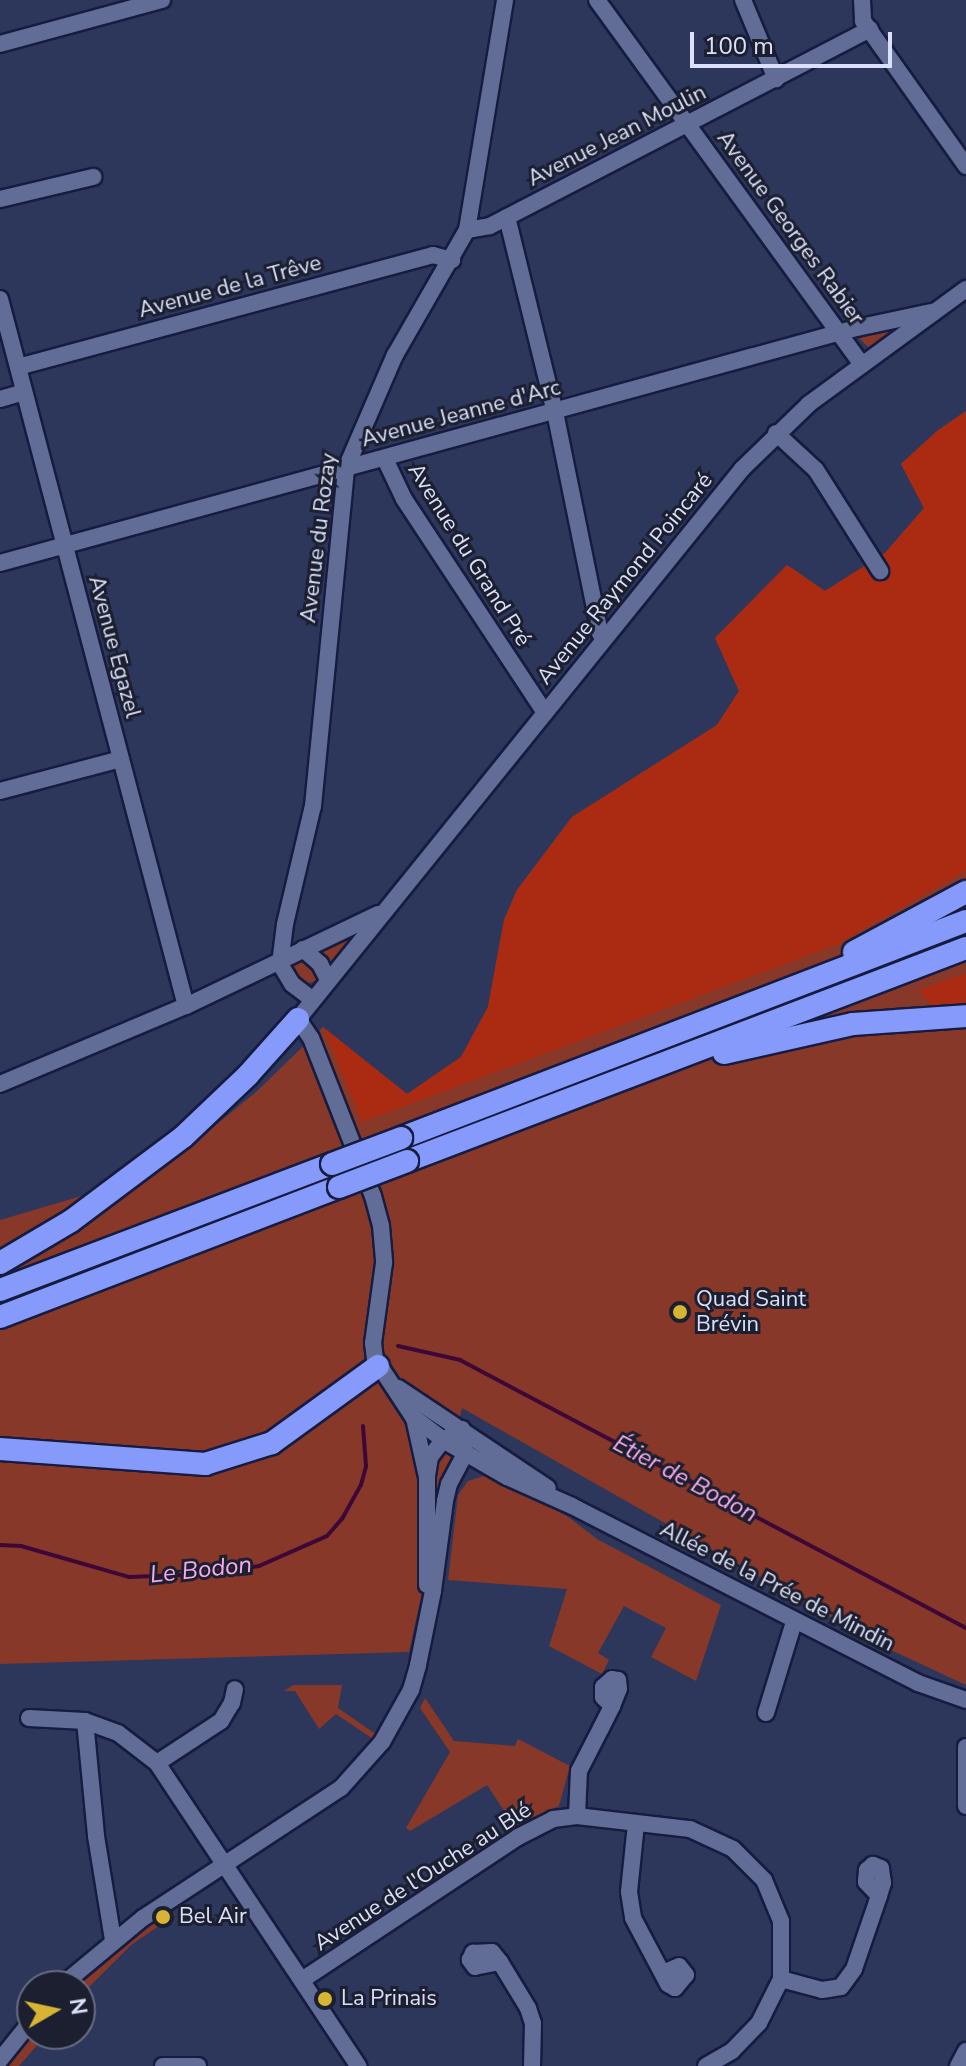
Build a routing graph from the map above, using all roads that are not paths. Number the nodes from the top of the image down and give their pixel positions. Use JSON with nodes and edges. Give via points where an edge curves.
{"nodes":[{"id":1,"x":162,"y":0,"type":"edge"},
{"id":2,"x":505,"y":0,"type":"edge"},
{"id":3,"x":597,"y":0,"type":"edge"},
{"id":4,"x":743,"y":0,"type":"edge"},
{"id":5,"x":862,"y":0,"type":"edge"},
{"id":6,"x":137,"y":3,"type":"edge"},
{"id":7,"x":870,"y":29,"type":"junction"},
{"id":8,"x":0,"y":44,"type":"edge"},
{"id":9,"x":776,"y":79,"type":"junction"},
{"id":10,"x":689,"y":124,"type":"junction"},
{"id":11,"x":966,"y":166,"type":"edge"},
{"id":12,"x":93,"y":177,"type":"dead end"},
{"id":13,"x":0,"y":199,"type":"edge"},
{"id":14,"x":507,"y":217,"type":"junction"},
{"id":15,"x":467,"y":230,"type":"junction"},
{"id":16,"x":452,"y":260,"type":"junction"},
{"id":17,"x":966,"y":289,"type":"edge"},
{"id":18,"x":0,"y":299,"type":"edge"},
{"id":19,"x":966,"y":299,"type":"edge"},
{"id":20,"x":937,"y":310,"type":"junction"},
{"id":21,"x":840,"y":333,"type":"junction"},
{"id":22,"x":862,"y":365,"type":"junction"},
{"id":23,"x":18,"y":367,"type":"junction"},
{"id":24,"x":24,"y":392,"type":"junction"},
{"id":25,"x":0,"y":399,"type":"edge"},
{"id":26,"x":555,"y":412,"type":"junction"},
{"id":27,"x":776,"y":433,"type":"junction"},
{"id":28,"x":385,"y":459,"type":"junction"},
{"id":29,"x":346,"y":468,"type":"junction"},
{"id":30,"x":65,"y":545,"type":"junction"},
{"id":31,"x":0,"y":563,"type":"edge"},
{"id":32,"x":880,"y":571,"type":"dead end"},
{"id":33,"x":604,"y":639,"type":"junction"},
{"id":34,"x":545,"y":713,"type":"junction"},
{"id":35,"x":121,"y":759,"type":"junction"},
{"id":36,"x":0,"y":791,"type":"edge"},
{"id":37,"x":966,"y":892,"type":"edge"},
{"id":38,"x":383,"y":912,"type":"junction"},
{"id":39,"x":966,"y":921,"type":"edge"},
{"id":40,"x":966,"y":948,"type":"edge"},
{"id":41,"x":303,"y":949,"type":"junction"},
{"id":42,"x":280,"y":964,"type":"junction"},
{"id":43,"x":328,"y":980,"type":"junction"},
{"id":44,"x":795,"y":988,"type":"junction"},
{"id":45,"x":312,"y":999,"type":"junction"},
{"id":46,"x":186,"y":1006,"type":"junction"},
{"id":47,"x":966,"y":1016,"type":"edge"},
{"id":48,"x":298,"y":1019,"type":"junction"},
{"id":49,"x":683,"y":1056,"type":"junction"},
{"id":50,"x":0,"y":1083,"type":"edge"},
{"id":51,"x":0,"y":1263,"type":"edge"},
{"id":52,"x":0,"y":1290,"type":"edge"},
{"id":53,"x":0,"y":1317,"type":"edge"},
{"id":54,"x":378,"y":1366,"type":"junction"},
{"id":55,"x":396,"y":1387,"type":"junction"},
{"id":56,"x":413,"y":1417,"type":"junction"},
{"id":57,"x":462,"y":1429,"type":"junction"},
{"id":58,"x":443,"y":1440,"type":"junction"},
{"id":59,"x":0,"y":1449,"type":"edge"},
{"id":60,"x":465,"y":1454,"type":"junction"},
{"id":61,"x":427,"y":1477,"type":"junction"},
{"id":62,"x":572,"y":1506,"type":"junction"},
{"id":63,"x":429,"y":1609,"type":"junction"},
{"id":64,"x":794,"y":1622,"type":"junction"},
{"id":65,"x":235,"y":1689,"type":"dead end"},
{"id":66,"x":966,"y":1700,"type":"edge"},
{"id":67,"x":612,"y":1706,"type":"dead end"},
{"id":68,"x":766,"y":1713,"type":"dead end"},
{"id":69,"x":29,"y":1718,"type":"dead end"},
{"id":70,"x":85,"y":1721,"type":"junction"},
{"id":71,"x":966,"y":1747,"type":"edge"},
{"id":72,"x":157,"y":1763,"type":"junction"},
{"id":73,"x":966,"y":1806,"type":"edge"},
{"id":74,"x":577,"y":1816,"type":"junction"},
{"id":75,"x":636,"y":1824,"type":"junction"},
{"id":76,"x":224,"y":1865,"type":"junction"},
{"id":77,"x":879,"y":1896,"type":"dead end"},
{"id":78,"x":113,"y":1940,"type":"junction"},
{"id":79,"x":500,"y":1962,"type":"dead end"},
{"id":80,"x":79,"y":1970,"type":"edge"},
{"id":81,"x":663,"y":1973,"type":"dead end"},
{"id":82,"x":781,"y":1979,"type":"junction"},
{"id":83,"x":302,"y":1980,"type":"junction"},
{"id":84,"x":16,"y":2040,"type":"edge"},
{"id":85,"x":966,"y":2051,"type":"edge"},
{"id":86,"x":0,"y":2060,"type":"edge"},
{"id":87,"x":163,"y":2066,"type":"edge"},
{"id":88,"x":198,"y":2066,"type":"edge"},
{"id":89,"x":358,"y":2066,"type":"edge"},
{"id":90,"x":532,"y":2066,"type":"edge"},
{"id":91,"x":706,"y":2066,"type":"edge"},
{"id":92,"x":958,"y":2066,"type":"edge"}],
"edges":[{"from":1,"to":6,"type":"street"},
{"from":2,"to":15,"type":"street","name":"Avenue du Rozay"},
{"from":3,"to":10,"type":"street","name":"Avenue Georges Rabier"},
{"from":4,"to":9,"type":"street"},
{"from":5,"to":7,"type":"street","via":[[863,21]]},
{"from":6,"to":8,"type":"street"},
{"from":7,"to":9,"type":"street","name":"Avenue Jean Moulin"},
{"from":7,"to":11,"type":"street"},
{"from":9,"to":10,"type":"street","name":"Avenue Jean Moulin"},
{"from":10,"to":14,"type":"street","name":"Avenue Jean Moulin"},
{"from":10,"to":21,"type":"street","name":"Avenue Georges Rabier"},
{"from":12,"to":13,"type":"street"},
{"from":14,"to":15,"type":"street","name":"Avenue Jean Moulin"},
{"from":14,"to":26,"type":"street"},
{"from":15,"to":16,"type":"street","name":"Avenue du Rozay"},
{"from":16,"to":23,"type":"street","name":"Avenue de la Trêve","via":[[433,255]]},
{"from":16,"to":29,"type":"street","name":"Avenue du Rozay","via":[[395,355]]},
{"from":17,"to":20,"type":"street","name":"Avenue Raymond Poincaré"},
{"from":18,"to":23,"type":"street","name":"Avenue Egazel"},
{"from":19,"to":20,"type":"street","name":"Avenue Raymond Poincaré"},
{"from":20,"to":21,"type":"street","name":"Avenue Jeanne d'Arc"},
{"from":20,"to":22,"type":"street","name":"Avenue Raymond Poincaré"},
{"from":21,"to":22,"type":"street","name":"Avenue Georges Rabier"},
{"from":21,"to":26,"type":"street","name":"Avenue Jeanne d'Arc"},
{"from":22,"to":27,"type":"street","name":"Avenue Raymond Poincaré"},
{"from":23,"to":24,"type":"street","name":"Avenue Egazel"},
{"from":24,"to":25,"type":"street"},
{"from":24,"to":30,"type":"street","name":"Avenue Egazel"},
{"from":26,"to":28,"type":"street","name":"Avenue Jeanne d'Arc"},
{"from":26,"to":33,"type":"street"},
{"from":27,"to":32,"type":"street","via":[[816,470]]},
{"from":27,"to":33,"type":"street","name":"Avenue Raymond Poincaré"},
{"from":28,"to":29,"type":"street","name":"Avenue Jeanne d'Arc"},
{"from":28,"to":34,"type":"street","name":"Avenue du Grand Pré","via":[[404,499]]},
{"from":29,"to":30,"type":"street","name":"Avenue Jeanne d'Arc"},
{"from":29,"to":42,"type":"street","name":"Avenue du Rozay","via":[[313,806]]},
{"from":30,"to":31,"type":"street","name":"Avenue Jeanne d'Arc"},
{"from":30,"to":35,"type":"street","name":"Avenue Egazel"},
{"from":33,"to":34,"type":"street","name":"Avenue Raymond Poincaré"},
{"from":34,"to":38,"type":"street","name":"Avenue Raymond Poincaré"},
{"from":35,"to":36,"type":"street"},
{"from":35,"to":46,"type":"street","name":"Avenue Egazel"},
{"from":37,"to":44,"type":"highway","via":[[813,969]]},
{"from":38,"to":41,"type":"street","name":"Avenue Raymond Poincaré"},
{"from":38,"to":43,"type":"street","name":"Avenue Raymond Poincaré"},
{"from":39,"to":44,"type":"highway"},
{"from":40,"to":49,"type":"highway"},
{"from":41,"to":42,"type":"street","name":"Avenue Raymond Poincaré"},
{"from":41,"to":43,"type":"street"},
{"from":42,"to":45,"type":"street","via":[[292,984]]},
{"from":42,"to":46,"type":"street","name":"Avenue Raymond Poincaré"},
{"from":43,"to":45,"type":"street","name":"Avenue Raymond Poincaré"},
{"from":44,"to":52,"type":"highway","bridge":true},
{"from":45,"to":48,"type":"street","name":"Avenue Raymond Poincaré"},
{"from":46,"to":50,"type":"street","name":"Avenue Raymond Poincaré"},
{"from":47,"to":49,"type":"highway","via":[[853,1024],[703,1059]]},
{"from":48,"to":51,"type":"highway","via":[[183,1137],[82,1214]]},
{"from":48,"to":54,"type":"street","via":[[311,1038],[381,1226],[384,1263],[373,1343]]},
{"from":49,"to":53,"type":"highway","bridge":true},
{"from":54,"to":55,"type":"street"},
{"from":54,"to":59,"type":"highway","via":[[272,1443],[205,1464]]},
{"from":55,"to":56,"type":"street"},
{"from":55,"to":57,"type":"street"},
{"from":56,"to":58,"type":"street"},
{"from":56,"to":61,"type":"street"},
{"from":57,"to":58,"type":"street"},
{"from":57,"to":60,"type":"street"},
{"from":57,"to":62,"type":"street"},
{"from":58,"to":60,"type":"street"},
{"from":58,"to":61,"type":"street","via":[[430,1457]]},
{"from":60,"to":62,"type":"street"},
{"from":60,"to":63,"type":"street","via":[[449,1484]]},
{"from":61,"to":63,"type":"street"},
{"from":62,"to":64,"type":"street","name":"Allée de la Prée de Mindin"},
{"from":63,"to":76,"type":"street","via":[[411,1690],[365,1764],[341,1788]]},
{"from":64,"to":66,"type":"street","name":"Allée de la Prée de Mindin","via":[[918,1683]]},
{"from":64,"to":68,"type":"street"},
{"from":65,"to":72,"type":"street","via":[[221,1721]]},
{"from":67,"to":74,"type":"street","via":[[579,1771]]},
{"from":69,"to":70,"type":"street"},
{"from":70,"to":72,"type":"street","via":[[118,1733]]},
{"from":70,"to":78,"type":"street"},
{"from":71,"to":73,"type":"street"},
{"from":72,"to":76,"type":"street"},
{"from":74,"to":75,"type":"street","name":"Avenue de l'Ouche au Blé"},
{"from":74,"to":83,"type":"street","name":"Avenue de l'Ouche au Blé","via":[[553,1819],[518,1837]]},
{"from":75,"to":81,"type":"street","via":[[629,1892],[633,1918]]},
{"from":75,"to":82,"type":"street","name":"Avenue de l'Ouche au Blé","via":[[690,1829],[733,1849],[764,1880],[781,1921]]},
{"from":76,"to":78,"type":"street"},
{"from":76,"to":83,"type":"street"},
{"from":77,"to":82,"type":"street","via":[[854,1969],[841,1987],[822,1990]]},
{"from":78,"to":80,"type":"street"},
{"from":79,"to":90,"type":"street","via":[[533,2023]]},
{"from":82,"to":91,"type":"street","name":"Avenue de l'Ouche au Blé","via":[[759,2023],[732,2051]]},
{"from":83,"to":89,"type":"street"},
{"from":84,"to":86,"type":"street"},
{"from":85,"to":92,"type":"street"},
{"from":87,"to":88,"type":"street"}]}
